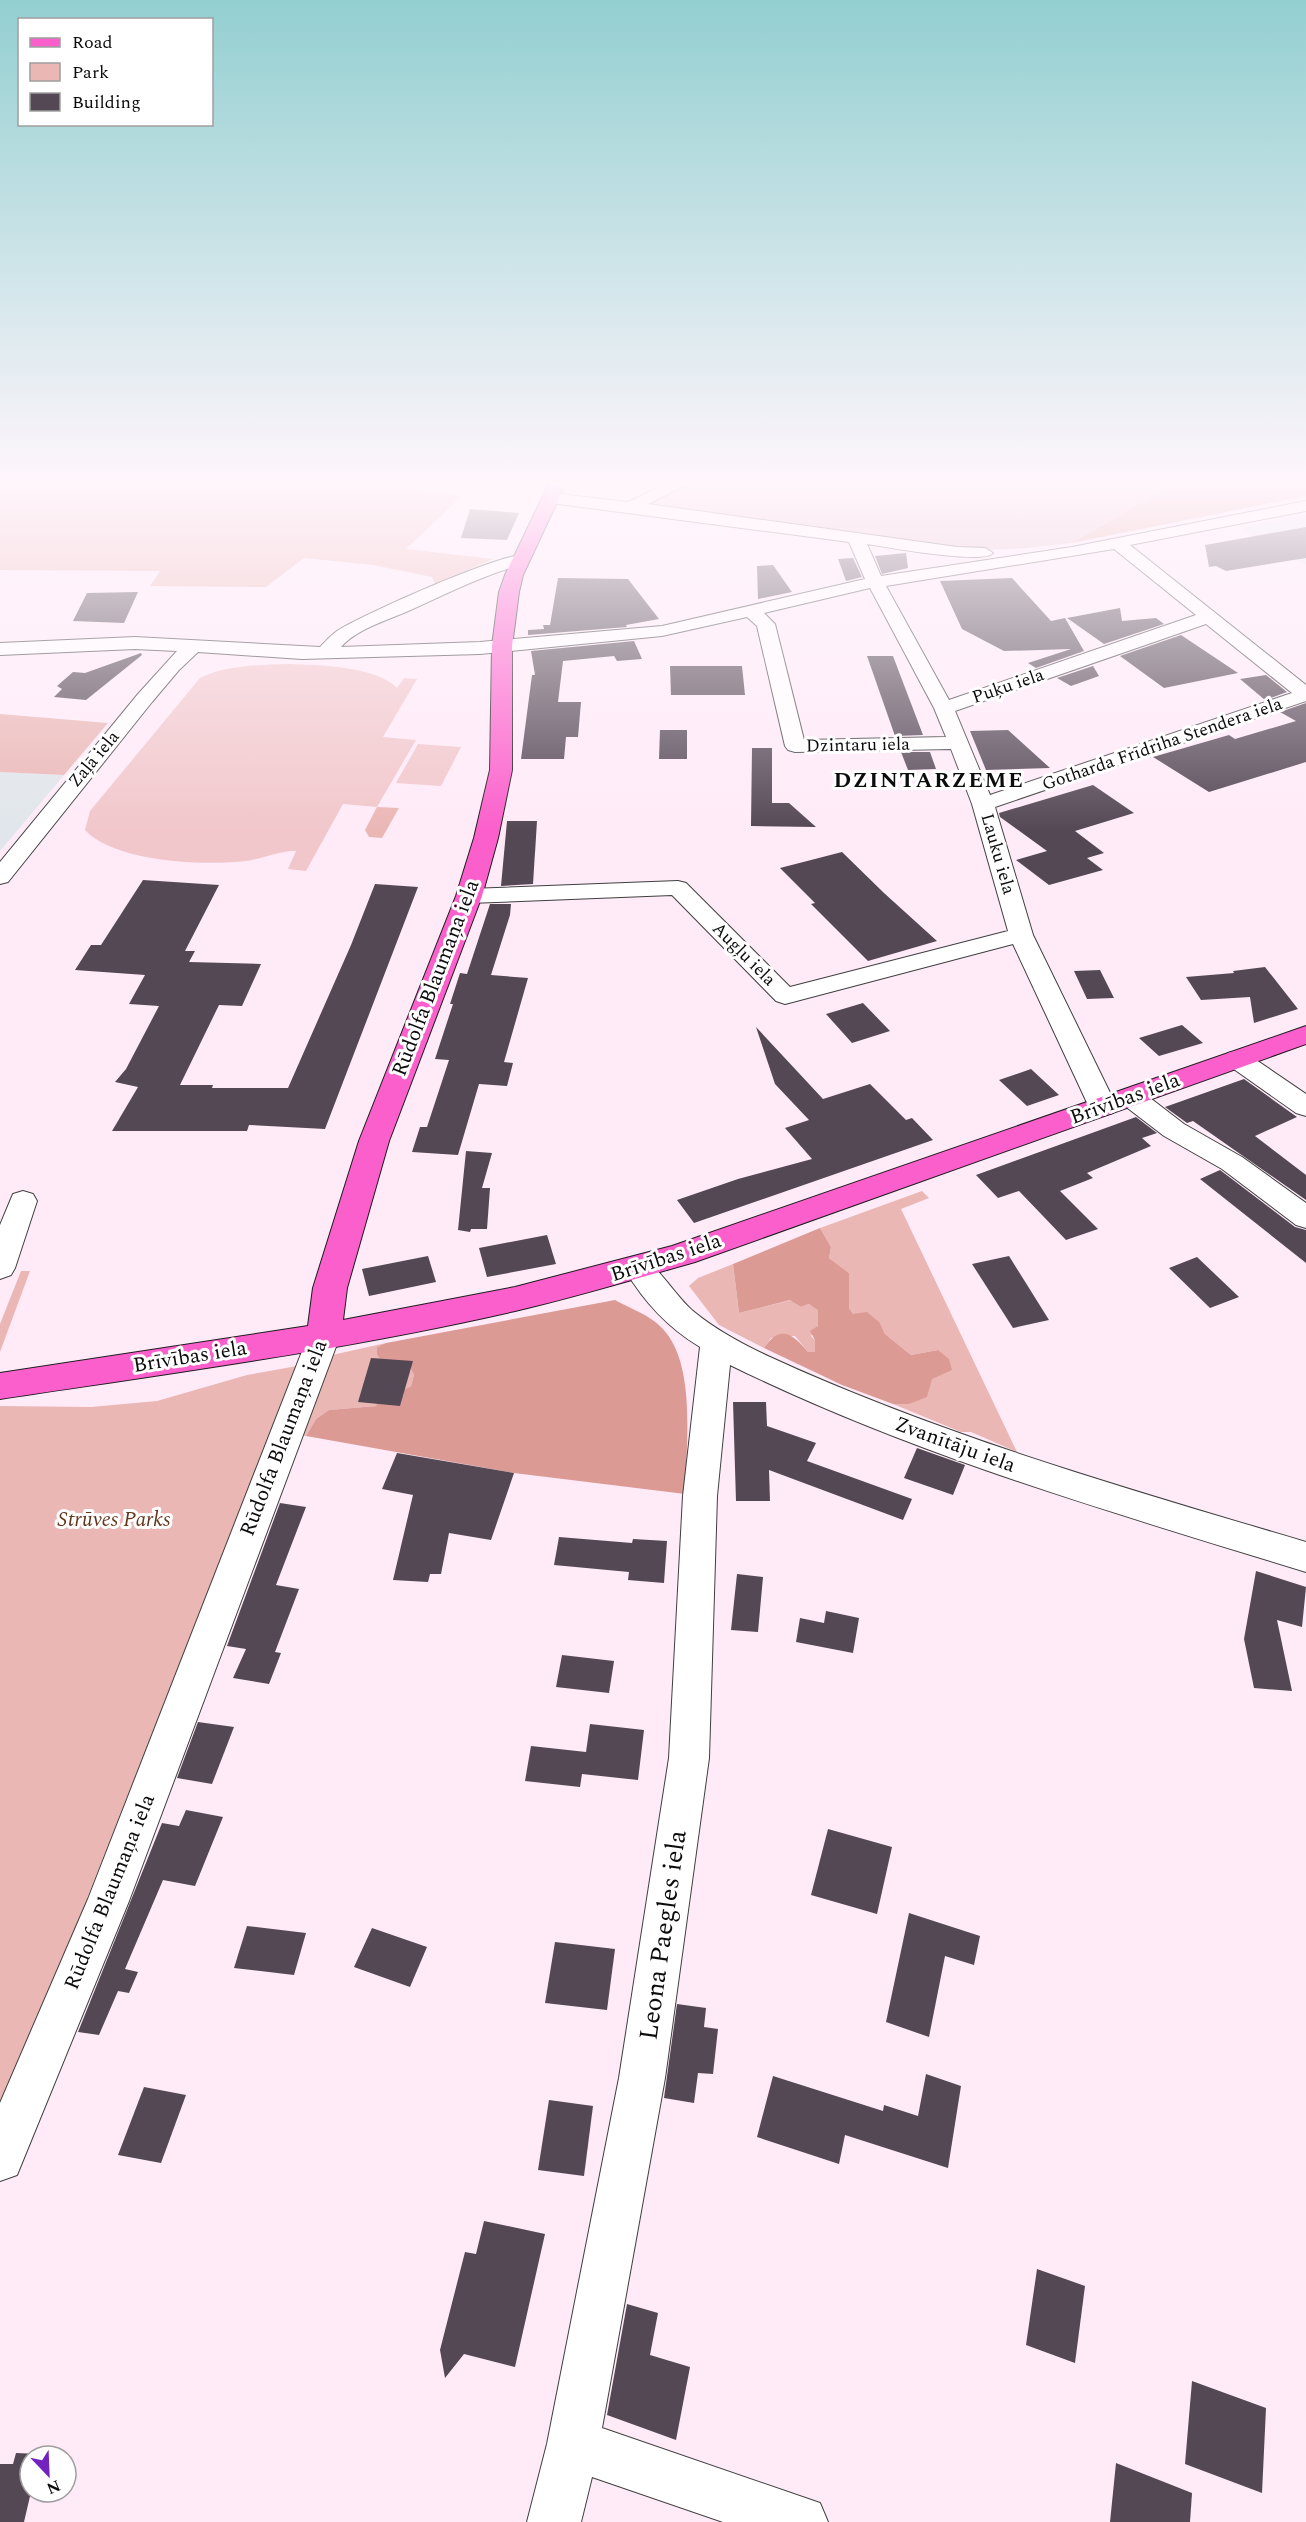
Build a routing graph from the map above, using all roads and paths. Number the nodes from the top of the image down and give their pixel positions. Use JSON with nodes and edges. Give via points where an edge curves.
{"nodes":[{"id":1,"x":426,"y":597,"type":"edge"},
{"id":2,"x":508,"y":597,"type":"edge"},
{"id":3,"x":813,"y":597,"type":"edge"},
{"id":4,"x":883,"y":597,"type":"edge"},
{"id":5,"x":1184,"y":597,"type":"edge"},
{"id":6,"x":752,"y":611,"type":"junction"},
{"id":7,"x":1209,"y":617,"type":"junction"},
{"id":8,"x":194,"y":646,"type":"junction"},
{"id":9,"x":501,"y":646,"type":"junction"},
{"id":10,"x":0,"y":649,"type":"edge"},
{"id":11,"x":327,"y":652,"type":"junction"},
{"id":12,"x":1306,"y":695,"type":"edge"},
{"id":13,"x":944,"y":708,"type":"junction"},
{"id":14,"x":958,"y":743,"type":"junction"},
{"id":15,"x":983,"y":804,"type":"junction"},
{"id":16,"x":0,"y":877,"type":"edge"},
{"id":17,"x":469,"y":896,"type":"junction"},
{"id":18,"x":1021,"y":935,"type":"junction"},
{"id":19,"x":1306,"y":1034,"type":"edge"},
{"id":20,"x":1238,"y":1059,"type":"junction"},
{"id":21,"x":1117,"y":1102,"type":"junction"},
{"id":22,"x":1306,"y":1107,"type":"edge"},
{"id":23,"x":23,"y":1201,"type":"dead end"},
{"id":24,"x":1306,"y":1218,"type":"edge"},
{"id":25,"x":1,"y":1265,"type":"edge"},
{"id":26,"x":639,"y":1268,"type":"junction"},
{"id":27,"x":324,"y":1336,"type":"junction"},
{"id":28,"x":716,"y":1341,"type":"junction"},
{"id":29,"x":0,"y":1386,"type":"edge"},
{"id":30,"x":1306,"y":1557,"type":"edge"},
{"id":31,"x":0,"y":2158,"type":"edge"},
{"id":32,"x":573,"y":2444,"type":"junction"},
{"id":33,"x":554,"y":2522,"type":"edge"},
{"id":34,"x":801,"y":2522,"type":"edge"}],
"edges":[{"from":1,"to":11,"type":"street","via":[[342,635]]},
{"from":2,"to":9,"type":"main road","name":"Rūdolfa Blaumaņa iela"},
{"from":3,"to":6,"type":"street"},
{"from":4,"to":13,"type":"street","name":"Lauku iela"},
{"from":5,"to":7,"type":"street"},
{"from":6,"to":9,"type":"street","via":[[662,631]]},
{"from":6,"to":14,"type":"street","name":"Dzintaru iela","via":[[766,624],[795,746]]},
{"from":7,"to":12,"type":"street"},
{"from":7,"to":13,"type":"street","name":"Puķu iela"},
{"from":8,"to":10,"type":"street","via":[[135,643]]},
{"from":8,"to":11,"type":"street"},
{"from":8,"to":16,"type":"street","name":"Zaļā iela","via":[[172,666],[110,747]]},
{"from":9,"to":11,"type":"street"},
{"from":9,"to":17,"type":"main road","name":"Rūdolfa Blaumaņa iela","via":[[501,770]]},
{"from":12,"to":15,"type":"street","name":"Gotharda Frīdriha Stendera iela"},
{"from":13,"to":14,"type":"street","name":"Lauku iela"},
{"from":14,"to":15,"type":"street","name":"Lauku iela"},
{"from":15,"to":18,"type":"street","name":"Lauku iela"},
{"from":17,"to":18,"type":"street","name":"Augļu iela","via":[[678,888],[785,996]]},
{"from":17,"to":27,"type":"main road","name":"Rūdolfa Blaumaņa iela","via":[[374,1142],[330,1288]]},
{"from":18,"to":21,"type":"street","name":"Lauku iela"},
{"from":19,"to":20,"type":"main road","name":"Brīvības iela"},
{"from":20,"to":21,"type":"main road","name":"Brīvības iela"},
{"from":20,"to":22,"type":"street"},
{"from":21,"to":24,"type":"street","via":[[1232,1162]]},
{"from":21,"to":26,"type":"main road","name":"Brīvības iela"},
{"from":23,"to":25,"type":"street"},
{"from":26,"to":27,"type":"main road","name":"Brīvības iela","via":[[584,1284]]},
{"from":26,"to":28,"type":"street","name":"Zvanītāju iela","via":[[672,1311]]},
{"from":27,"to":29,"type":"main road","name":"Brīvības iela"},
{"from":27,"to":31,"type":"street","name":"Rūdolfa Blaumaņa iela","via":[[108,1901]]},
{"from":28,"to":30,"type":"street","name":"Zvanītāju iela","via":[[757,1364],[952,1446]]},
{"from":28,"to":32,"type":"street","name":"Leona Paegles iela","via":[[700,1496],[689,1758],[642,2078]]},
{"from":32,"to":33,"type":"street","name":"Leona Paegles iela"},
{"from":32,"to":34,"type":"street"}]}
